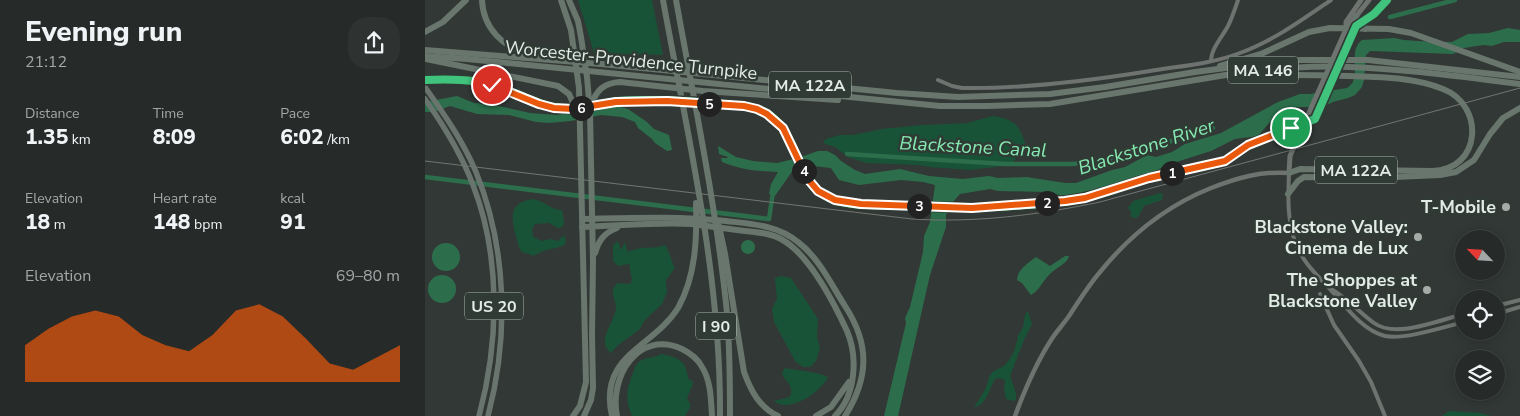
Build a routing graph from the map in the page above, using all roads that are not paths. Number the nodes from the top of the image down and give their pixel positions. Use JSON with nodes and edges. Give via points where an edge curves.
{"nodes":[{"id":1,"x":466,"y":0,"type":"edge"},
{"id":2,"x":482,"y":0,"type":"edge"},
{"id":3,"x":561,"y":0,"type":"edge"},
{"id":4,"x":569,"y":0,"type":"edge"},
{"id":5,"x":663,"y":0,"type":"edge"},
{"id":6,"x":676,"y":0,"type":"edge"},
{"id":7,"x":1238,"y":0,"type":"edge"},
{"id":8,"x":1331,"y":0,"type":"edge"},
{"id":9,"x":1369,"y":0,"type":"edge"},
{"id":10,"x":1359,"y":2,"type":"edge"},
{"id":11,"x":1356,"y":16,"type":"junction"},
{"id":12,"x":1346,"y":29,"type":"junction"},
{"id":13,"x":1366,"y":29,"type":"junction"},
{"id":14,"x":425,"y":32,"type":"edge"},
{"id":15,"x":425,"y":50,"type":"edge"},
{"id":16,"x":425,"y":57,"type":"edge"},
{"id":17,"x":1211,"y":61,"type":"junction"},
{"id":18,"x":1348,"y":63,"type":"junction"},
{"id":19,"x":601,"y":64,"type":"junction"},
{"id":20,"x":1195,"y":72,"type":"junction"},
{"id":21,"x":1520,"y":72,"type":"edge"},
{"id":22,"x":1520,"y":77,"type":"edge"},
{"id":23,"x":938,"y":80,"type":"dead end"},
{"id":24,"x":1178,"y":84,"type":"junction"},
{"id":25,"x":1518,"y":84,"type":"edge"},
{"id":26,"x":425,"y":87,"type":"edge"},
{"id":27,"x":425,"y":99,"type":"edge"},
{"id":28,"x":867,"y":99,"type":"junction"},
{"id":29,"x":590,"y":103,"type":"junction"},
{"id":30,"x":578,"y":105,"type":"junction"},
{"id":31,"x":1520,"y":108,"type":"edge"},
{"id":32,"x":1289,"y":173,"type":"junction"},
{"id":33,"x":1304,"y":177,"type":"junction"},
{"id":34,"x":696,"y":184,"type":"junction"},
{"id":35,"x":1288,"y":194,"type":"junction"},
{"id":36,"x":582,"y":219,"type":"junction"},
{"id":37,"x":593,"y":219,"type":"junction"},
{"id":38,"x":621,"y":226,"type":"junction"},
{"id":39,"x":582,"y":227,"type":"junction"},
{"id":40,"x":593,"y":227,"type":"junction"},
{"id":41,"x":719,"y":236,"type":"junction"},
{"id":42,"x":593,"y":262,"type":"junction"},
{"id":43,"x":1329,"y":288,"type":"junction"},
{"id":44,"x":1320,"y":294,"type":"dead end"},
{"id":45,"x":1520,"y":300,"type":"edge"},
{"id":46,"x":1505,"y":304,"type":"edge"},
{"id":47,"x":1520,"y":307,"type":"edge"},
{"id":48,"x":1505,"y":311,"type":"edge"},
{"id":49,"x":1455,"y":316,"type":"edge"},
{"id":50,"x":1455,"y":324,"type":"edge"},
{"id":51,"x":853,"y":367,"type":"junction"},
{"id":52,"x":479,"y":416,"type":"edge"},
{"id":53,"x":488,"y":416,"type":"edge"},
{"id":54,"x":573,"y":416,"type":"edge"},
{"id":55,"x":584,"y":416,"type":"edge"},
{"id":56,"x":612,"y":416,"type":"edge"},
{"id":57,"x":617,"y":416,"type":"edge"},
{"id":58,"x":712,"y":416,"type":"edge"},
{"id":59,"x":720,"y":416,"type":"edge"},
{"id":60,"x":730,"y":416,"type":"edge"},
{"id":61,"x":778,"y":416,"type":"edge"},
{"id":62,"x":816,"y":416,"type":"edge"},
{"id":63,"x":835,"y":416,"type":"edge"},
{"id":64,"x":845,"y":416,"type":"edge"},
{"id":65,"x":1015,"y":416,"type":"edge"},
{"id":66,"x":1385,"y":416,"type":"edge"}],
"edges":[{"from":1,"to":14,"type":"highway","via":[[451,15]]},
{"from":2,"to":19,"type":"highway","via":[[488,26],[511,47],[530,54]]},
{"from":3,"to":30,"type":"highway","via":[[575,50]]},
{"from":4,"to":29,"type":"highway","via":[[578,21]]},
{"from":5,"to":34,"type":"highway","number":"I 90"},
{"from":6,"to":41,"type":"highway"},
{"from":7,"to":17,"type":"street"},
{"from":8,"to":17,"type":"street","via":[[1262,44]]},
{"from":9,"to":11,"type":"main road","number":"MA 122A"},
{"from":10,"to":12,"type":"main road","number":"MA 122A","via":[[1346,22]]},
{"from":11,"to":12,"type":"main road","number":"MA 122A"},
{"from":11,"to":13,"type":"highway","via":[[1359,25]]},
{"from":12,"to":13,"type":"highway"},
{"from":12,"to":20,"type":"highway","number":"MA 122A","via":[[1315,30],[1261,54]]},
{"from":12,"to":32,"type":"main road","number":"MA 122A","via":[[1290,156]]},
{"from":13,"to":21,"type":"highway","via":[[1411,33]]},
{"from":15,"to":19,"type":"highway","name":"Worcester-Providence Turnpike","number":"MA 122A"},
{"from":16,"to":28,"type":"highway","name":"Worcester-Providence Turnpike","number":"MA 122A"},
{"from":16,"to":30,"type":"highway","via":[[551,83],[563,89]]},
{"from":17,"to":23,"type":"street","via":[[1035,86],[962,88]]},
{"from":18,"to":20,"type":"highway","name":"Worcester-Providence Turnpike","number":"MA 146","via":[[1271,62]]},
{"from":18,"to":22,"type":"highway","name":"Worcester-Providence Turnpike","number":"MA 146","via":[[1368,60]]},
{"from":18,"to":24,"type":"highway","name":"Worcester-Providence Turnpike","number":"MA 146","via":[[1265,70]]},
{"from":18,"to":25,"type":"highway","name":"Worcester-Providence Turnpike","number":"MA 146","via":[[1368,68]]},
{"from":19,"to":20,"type":"highway","name":"Worcester-Providence Turnpike","number":"MA 122A","via":[[958,97],[1050,94]]},
{"from":24,"to":28,"type":"highway","name":"Worcester-Providence Turnpike","number":"MA 122A","via":[[1027,105],[940,106]]},
{"from":24,"to":32,"type":"highway","number":"MA 122A","via":[[1261,75],[1408,80],[1448,92],[1460,100],[1470,116],[1473,129],[1471,144],[1464,157],[1447,169],[1300,169]]},
{"from":26,"to":53,"type":"main road","number":"US 20","via":[[457,135],[475,172],[485,198],[498,256],[502,294],[500,352]]},
{"from":27,"to":52,"type":"main road","number":"US 20","via":[[458,151],[477,196],[488,241],[494,307],[490,364]]},
{"from":28,"to":29,"type":"highway","via":[[845,101],[620,82],[601,88]]},
{"from":29,"to":37,"type":"highway"},
{"from":30,"to":36,"type":"highway"},
{"from":31,"to":33,"type":"highway","via":[[1500,122],[1474,160],[1456,172],[1382,177]]},
{"from":32,"to":33,"type":"highway"},
{"from":32,"to":35,"type":"street"},
{"from":32,"to":65,"type":"street","via":[[1255,174],[1196,194],[1140,230],[1100,272],[1054,336],[1037,364]]},
{"from":33,"to":35,"type":"highway"},
{"from":34,"to":56,"type":"highway","via":[[697,234],[684,294],[667,322],[631,352],[618,368],[610,392]]},
{"from":34,"to":59,"type":"highway","number":"I 90","via":[[718,350]]},
{"from":35,"to":43,"type":"street","via":[[1290,220],[1297,244],[1310,268]]},
{"from":36,"to":37,"type":"highway"},
{"from":36,"to":39,"type":"highway"},
{"from":37,"to":40,"type":"highway"},
{"from":37,"to":64,"type":"highway","via":[[677,217],[757,224],[781,231],[798,241],[829,279],[853,318],[861,339],[863,374]]},
{"from":38,"to":40,"type":"highway"},
{"from":38,"to":42,"type":"highway","via":[[602,238]]},
{"from":38,"to":51,"type":"highway","via":[[691,224],[759,232],[781,240],[799,253],[839,314],[849,336]]},
{"from":39,"to":40,"type":"highway"},
{"from":39,"to":54,"type":"highway","via":[[586,382],[580,406]]},
{"from":40,"to":42,"type":"highway"},
{"from":41,"to":60,"type":"highway","number":"I 90","via":[[729,335]]},
{"from":41,"to":61,"type":"highway","via":[[744,372],[758,401]]},
{"from":42,"to":55,"type":"highway","via":[[593,388]]},
{"from":43,"to":49,"type":"street","via":[[1346,298],[1372,322],[1387,328],[1404,329]]},
{"from":43,"to":50,"type":"street","via":[[1364,324],[1385,336],[1405,336]]},
{"from":44,"to":66,"type":"street","via":[[1334,324],[1371,382]]},
{"from":45,"to":46,"type":"street"},
{"from":47,"to":48,"type":"street"},
{"from":51,"to":62,"type":"highway","via":[[851,377],[831,407]]},
{"from":51,"to":63,"type":"highway","via":[[851,386]]},
{"from":57,"to":58,"type":"highway","via":[[616,389],[626,364],[639,352],[663,345],[686,351],[702,367],[710,389]]}]}
